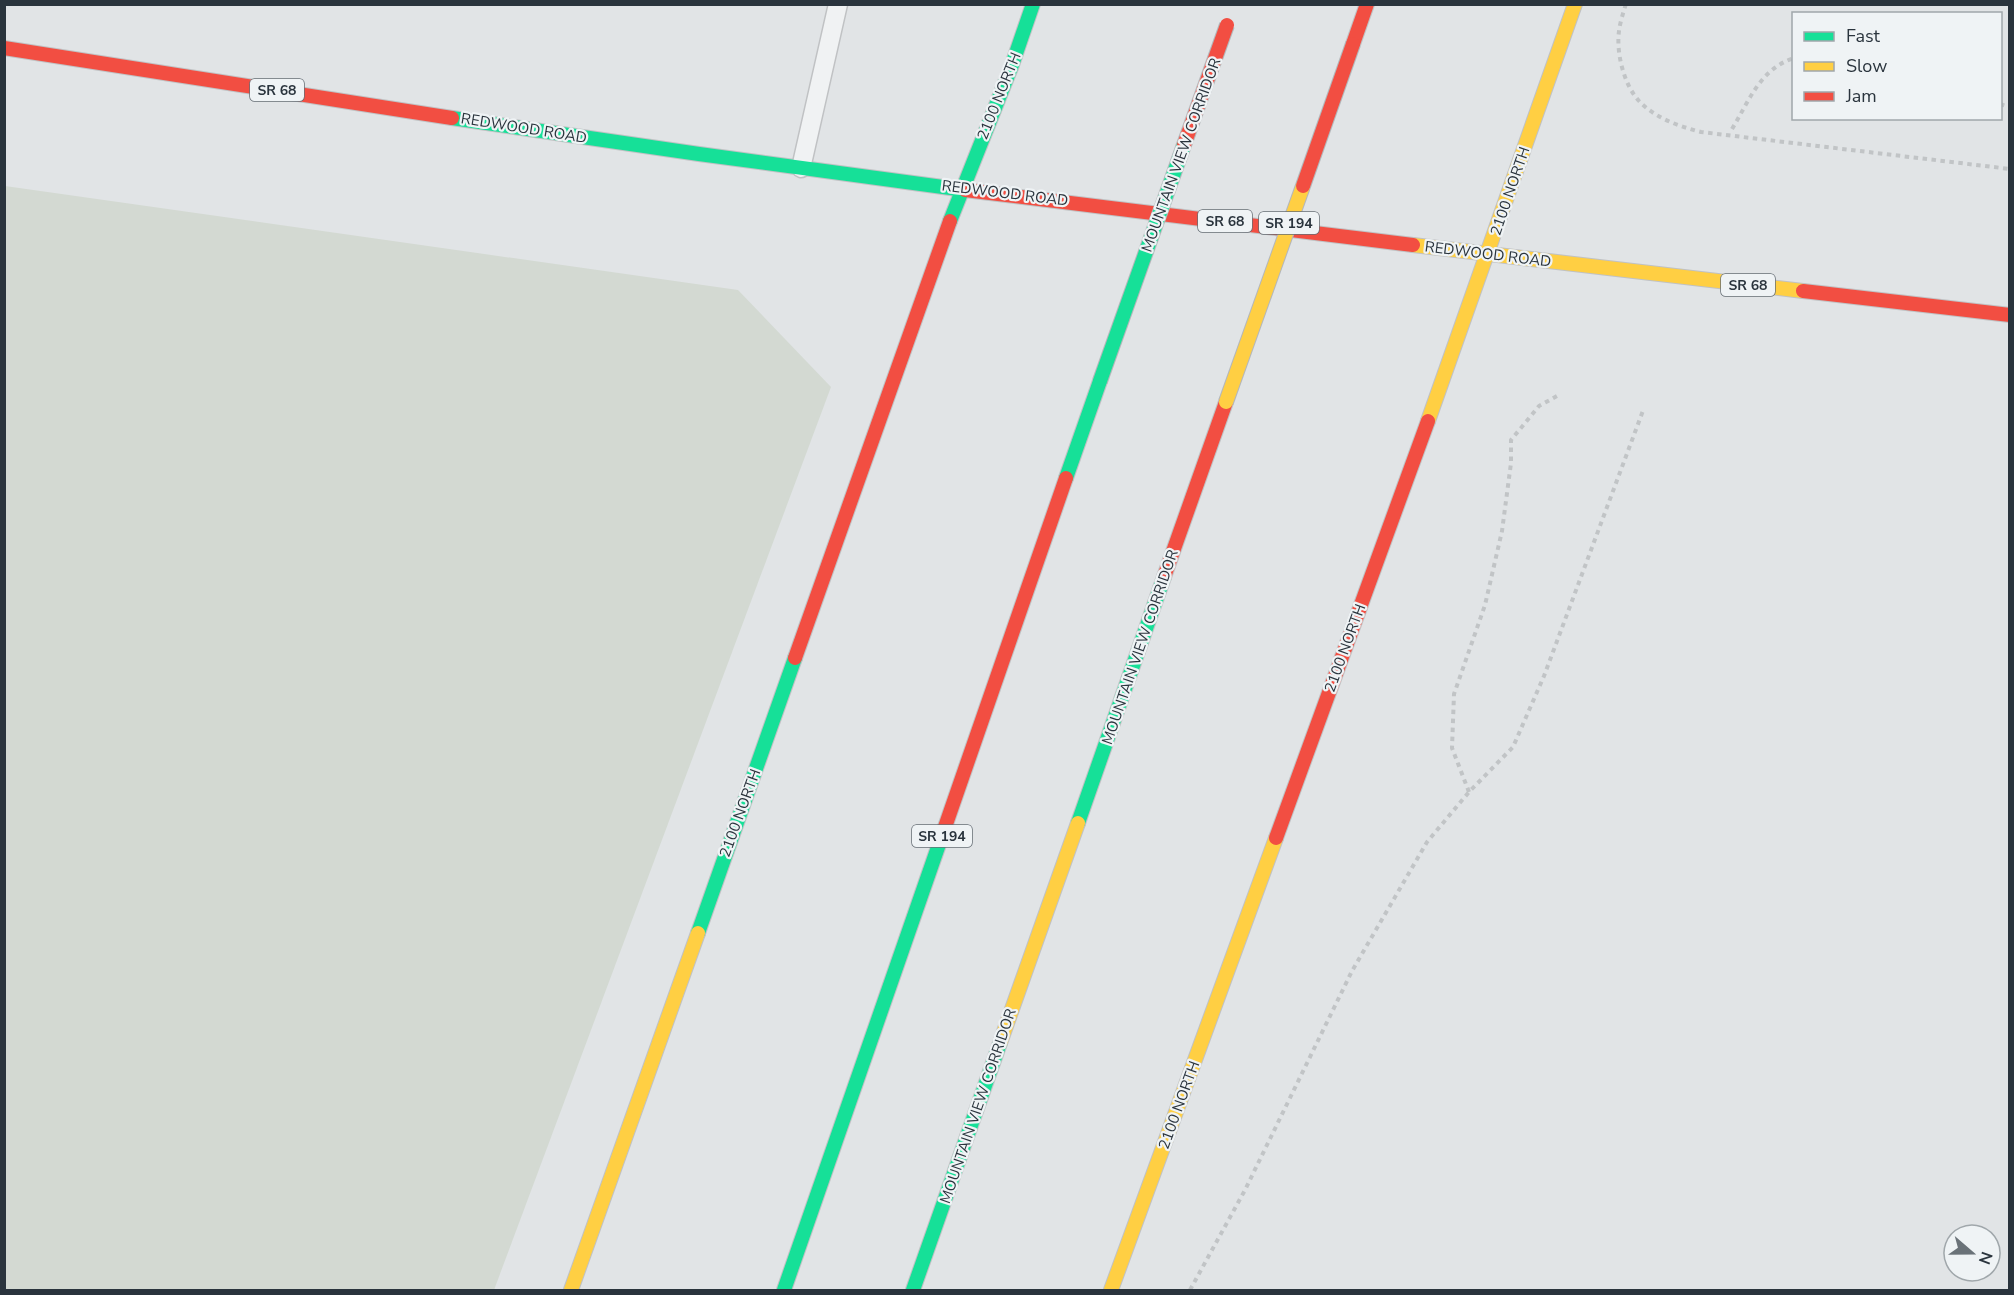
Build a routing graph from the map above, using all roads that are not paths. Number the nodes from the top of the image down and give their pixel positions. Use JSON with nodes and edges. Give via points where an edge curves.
{"nodes":[{"id":1,"x":838,"y":4,"type":"edge"},
{"id":2,"x":1033,"y":4,"type":"edge"},
{"id":3,"x":1367,"y":4,"type":"edge"},
{"id":4,"x":1575,"y":4,"type":"edge"},
{"id":5,"x":1229,"y":20,"type":"dead end"},
{"id":6,"x":4,"y":48,"type":"edge"},
{"id":7,"x":801,"y":168,"type":"junction"},
{"id":8,"x":962,"y":188,"type":"junction"},
{"id":9,"x":1488,"y":254,"type":"junction"},
{"id":10,"x":2010,"y":315,"type":"edge"},
{"id":11,"x":571,"y":1290,"type":"edge"},
{"id":12,"x":784,"y":1290,"type":"edge"},
{"id":13,"x":913,"y":1290,"type":"edge"},
{"id":14,"x":1112,"y":1290,"type":"edge"}],
"edges":[{"from":1,"to":7,"type":"lane"},
{"from":2,"to":8,"type":"main road","name":"2100 NORTH"},
{"from":3,"to":13,"type":"main road","name":"MOUNTAIN VIEW CORRIDOR","number":"SR 194","bridge":true},
{"from":4,"to":9,"type":"main road","name":"2100 NORTH"},
{"from":5,"to":12,"type":"main road","name":"MOUNTAIN VIEW CORRIDOR","number":"SR 194","bridge":true},
{"from":6,"to":7,"type":"main road","name":"REDWOOD ROAD","number":"SR 68"},
{"from":7,"to":8,"type":"main road","name":"REDWOOD ROAD","number":"SR 68"},
{"from":8,"to":9,"type":"main road","name":"REDWOOD ROAD","number":"SR 68"},
{"from":8,"to":11,"type":"main road","name":"2100 NORTH"},
{"from":9,"to":10,"type":"main road","name":"REDWOOD ROAD","number":"SR 68"},
{"from":9,"to":14,"type":"main road","name":"2100 NORTH"}]}
